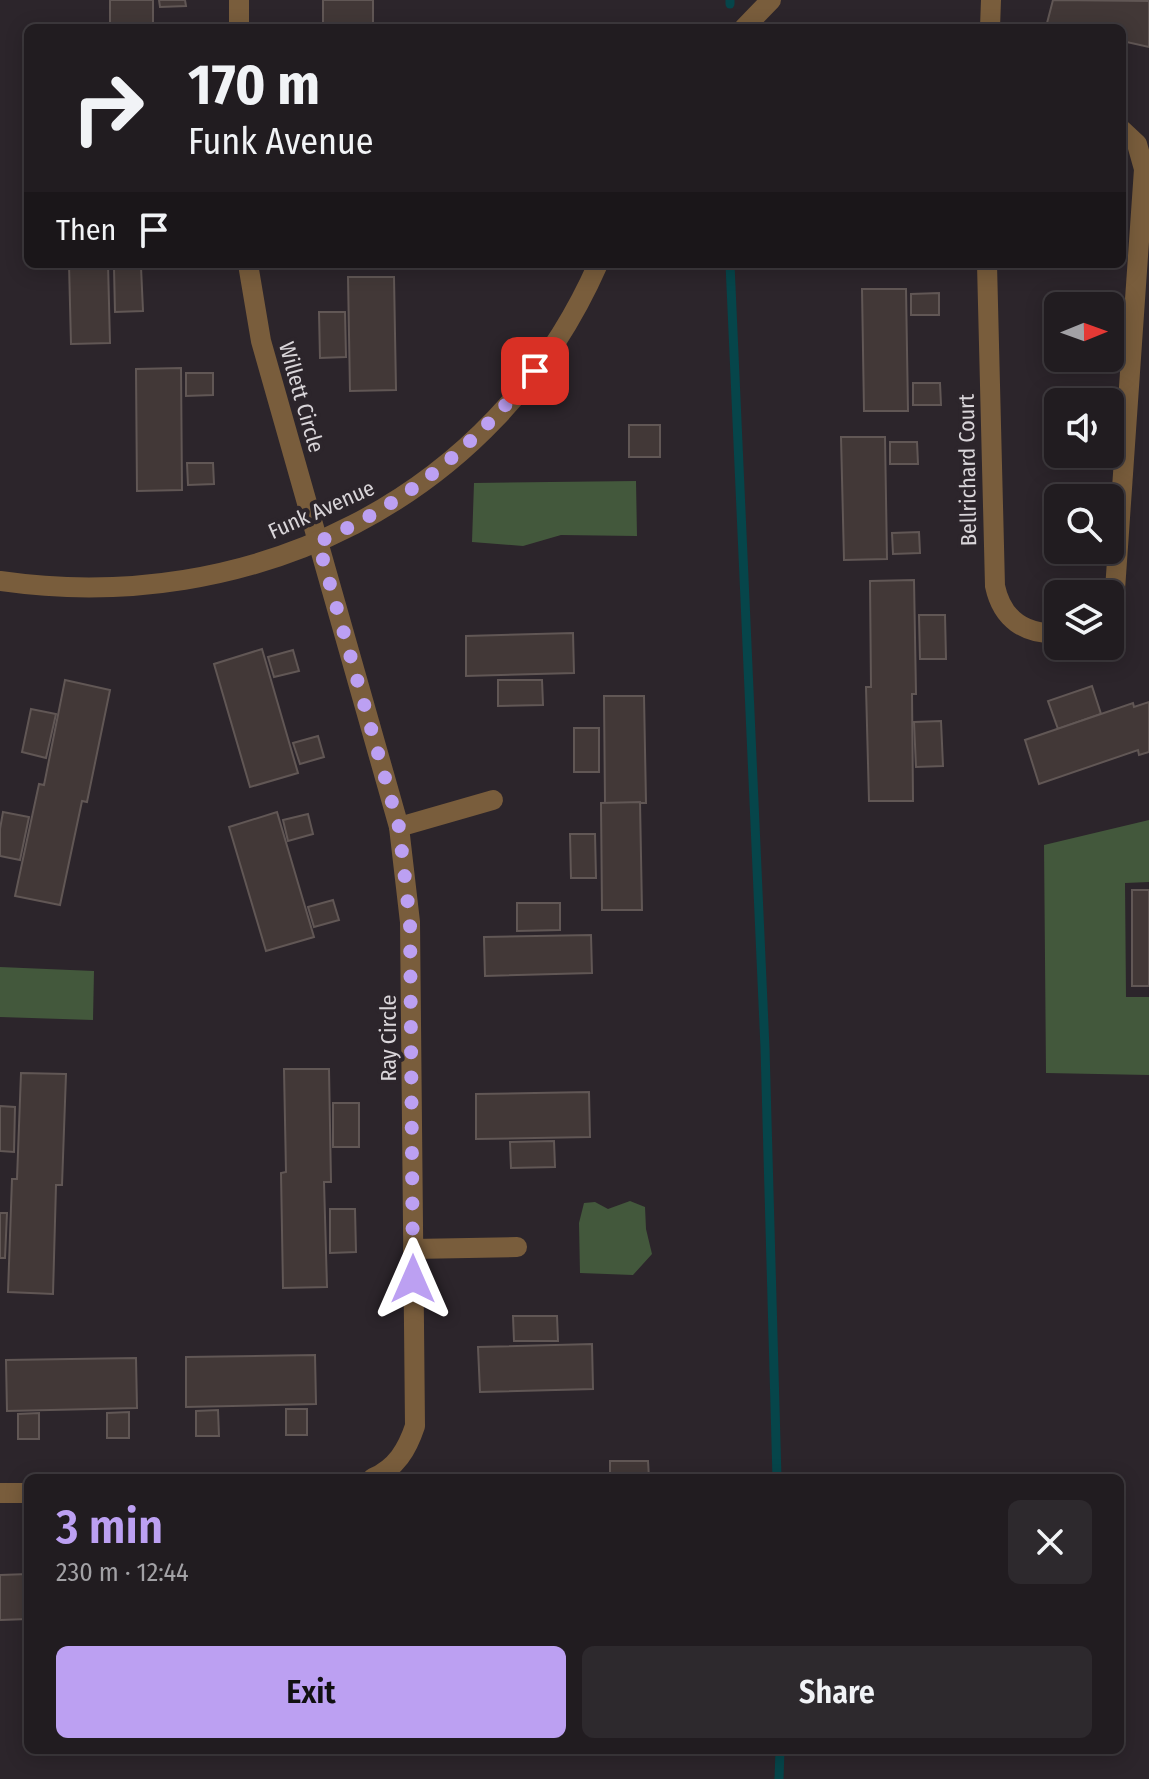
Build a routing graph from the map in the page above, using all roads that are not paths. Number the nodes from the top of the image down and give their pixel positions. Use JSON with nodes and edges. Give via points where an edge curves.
{"nodes":[{"id":1,"x":239,"y":0,"type":"edge"},
{"id":2,"x":771,"y":0,"type":"edge"},
{"id":3,"x":991,"y":0,"type":"edge"},
{"id":4,"x":239,"y":24,"type":"edge"},
{"id":5,"x":748,"y":24,"type":"edge"},
{"id":6,"x":990,"y":24,"type":"edge"},
{"id":7,"x":1126,"y":134,"type":"edge"},
{"id":8,"x":249,"y":268,"type":"edge"},
{"id":9,"x":596,"y":268,"type":"edge"},
{"id":10,"x":987,"y":268,"type":"edge"},
{"id":11,"x":318,"y":542,"type":"junction"},
{"id":12,"x":1116,"y":580,"type":"edge"},
{"id":13,"x":0,"y":581,"type":"edge"},
{"id":14,"x":1044,"y":632,"type":"edge"},
{"id":15,"x":493,"y":800,"type":"dead end"},
{"id":16,"x":399,"y":827,"type":"junction"},
{"id":17,"x":517,"y":1247,"type":"dead end"},
{"id":18,"x":413,"y":1249,"type":"junction"},
{"id":19,"x":380,"y":1474,"type":"edge"},
{"id":20,"x":0,"y":1493,"type":"edge"},
{"id":21,"x":24,"y":1493,"type":"edge"}],
"edges":[{"from":1,"to":4,"type":"street"},
{"from":2,"to":5,"type":"street"},
{"from":3,"to":6,"type":"street"},
{"from":7,"to":12,"type":"street","via":[[1137,144],[1144,169]]},
{"from":8,"to":11,"type":"street","name":"Willett Circle","via":[[261,341]]},
{"from":9,"to":11,"type":"street","name":"Funk Avenue","via":[[565,329],[535,371],[462,452],[359,524]]},
{"from":10,"to":14,"type":"street","name":"Bellrichard Court","via":[[995,586],[1011,619]]},
{"from":11,"to":13,"type":"street","name":"Funk Avenue","via":[[236,569],[137,587],[41,587]]},
{"from":11,"to":16,"type":"street","name":"Ray Circle"},
{"from":15,"to":16,"type":"street"},
{"from":16,"to":18,"type":"street","name":"Ray Circle","via":[[410,922]]},
{"from":17,"to":18,"type":"street"},
{"from":18,"to":19,"type":"street","name":"Ray Circle","via":[[415,1426],[403,1455]]},
{"from":20,"to":21,"type":"street"}]}
